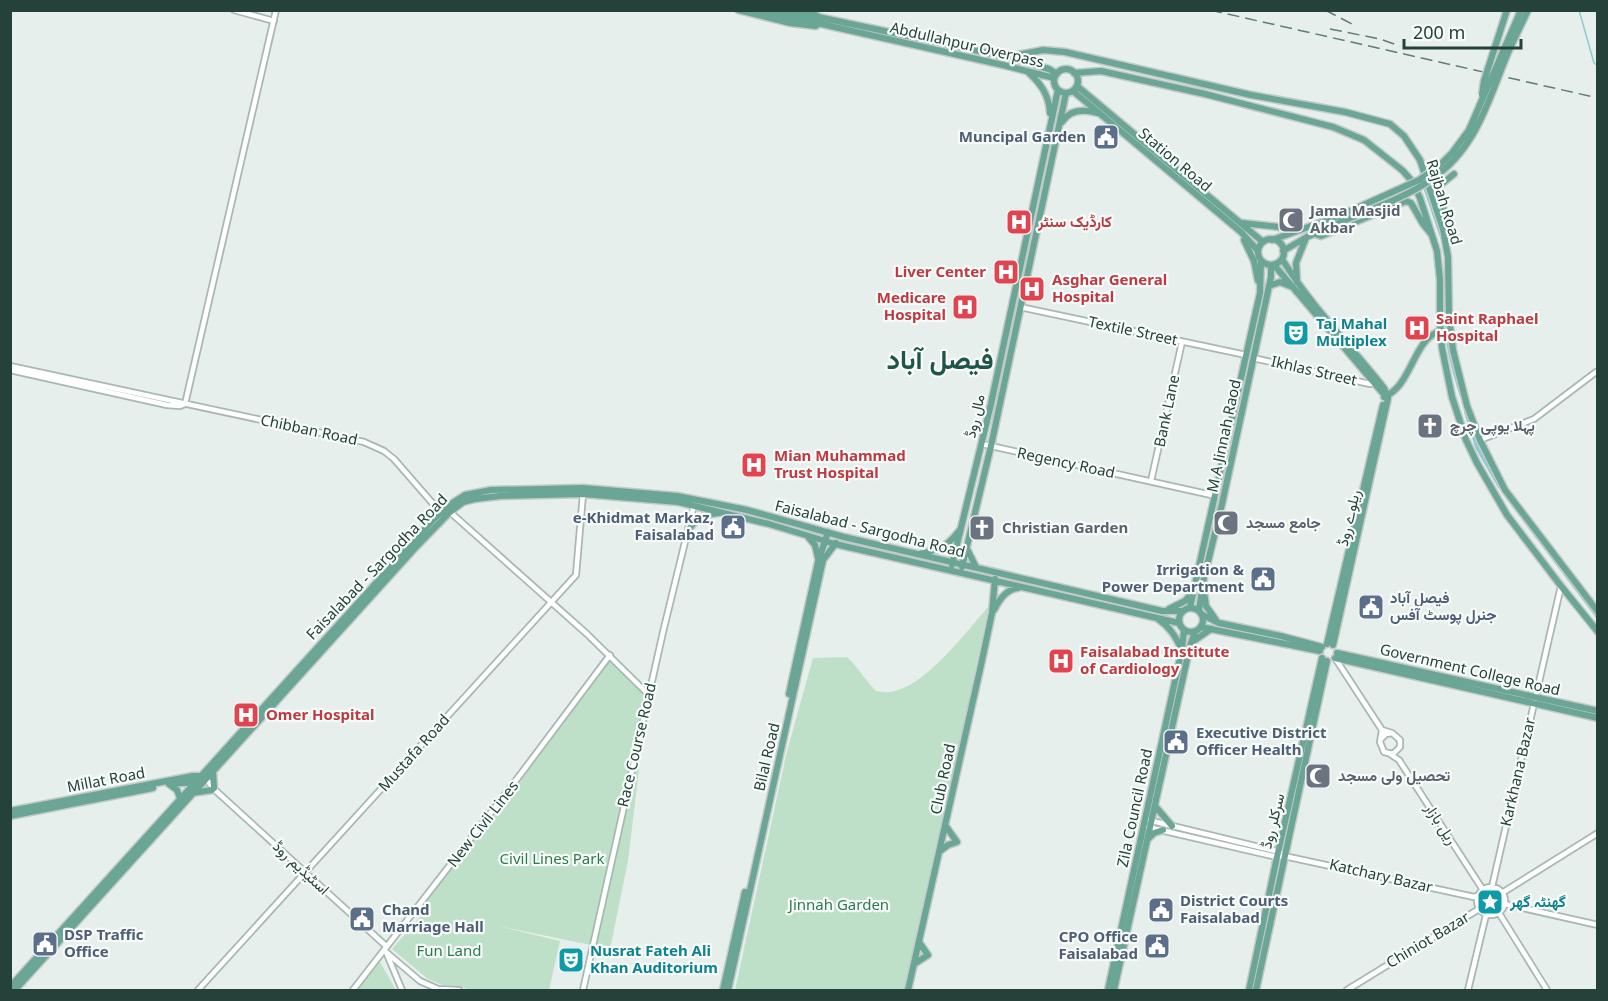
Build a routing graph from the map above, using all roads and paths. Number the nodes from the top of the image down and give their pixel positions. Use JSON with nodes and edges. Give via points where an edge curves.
{"nodes":[{"id":1,"x":234,"y":10,"type":"edge"},
{"id":2,"x":276,"y":10,"type":"edge"},
{"id":3,"x":738,"y":10,"type":"edge"},
{"id":4,"x":759,"y":10,"type":"edge"},
{"id":5,"x":785,"y":10,"type":"edge"},
{"id":6,"x":808,"y":10,"type":"edge"},
{"id":7,"x":1507,"y":10,"type":"edge"},
{"id":8,"x":1521,"y":10,"type":"edge"},
{"id":9,"x":1528,"y":10,"type":"edge"},
{"id":10,"x":768,"y":15,"type":"junction"},
{"id":11,"x":822,"y":19,"type":"junction"},
{"id":12,"x":274,"y":21,"type":"junction"},
{"id":13,"x":1007,"y":57,"type":"junction"},
{"id":14,"x":1094,"y":58,"type":"junction"},
{"id":15,"x":1028,"y":71,"type":"junction"},
{"id":16,"x":1091,"y":71,"type":"junction"},
{"id":17,"x":1074,"y":73,"type":"junction"},
{"id":18,"x":1056,"y":76,"type":"junction"},
{"id":19,"x":1177,"y":77,"type":"junction"},
{"id":20,"x":1175,"y":88,"type":"junction"},
{"id":21,"x":1058,"y":90,"type":"junction"},
{"id":22,"x":1072,"y":90,"type":"junction"},
{"id":23,"x":1480,"y":105,"type":"junction"},
{"id":24,"x":1101,"y":114,"type":"junction"},
{"id":25,"x":1051,"y":122,"type":"junction"},
{"id":26,"x":1059,"y":127,"type":"junction"},
{"id":27,"x":1454,"y":174,"type":"dead end"},
{"id":28,"x":1340,"y":219,"type":"junction"},
{"id":29,"x":1241,"y":223,"type":"junction"},
{"id":30,"x":1298,"y":229,"type":"junction"},
{"id":31,"x":1241,"y":232,"type":"junction"},
{"id":32,"x":1315,"y":234,"type":"junction"},
{"id":33,"x":1434,"y":236,"type":"junction"},
{"id":34,"x":1306,"y":237,"type":"junction"},
{"id":35,"x":1272,"y":240,"type":"junction"},
{"id":36,"x":1446,"y":240,"type":"junction"},
{"id":37,"x":1263,"y":242,"type":"junction"},
{"id":38,"x":1258,"y":251,"type":"junction"},
{"id":39,"x":1283,"y":251,"type":"junction"},
{"id":40,"x":1282,"y":259,"type":"junction"},
{"id":41,"x":1262,"y":261,"type":"junction"},
{"id":42,"x":1273,"y":265,"type":"junction"},
{"id":43,"x":1295,"y":285,"type":"junction"},
{"id":44,"x":1269,"y":286,"type":"junction"},
{"id":45,"x":1260,"y":293,"type":"junction"},
{"id":46,"x":1020,"y":307,"type":"junction"},
{"id":47,"x":1445,"y":330,"type":"junction"},
{"id":48,"x":1182,"y":342,"type":"junction"},
{"id":49,"x":1250,"y":356,"type":"junction"},
{"id":50,"x":10,"y":368,"type":"edge"},
{"id":51,"x":1597,"y":372,"type":"edge"},
{"id":52,"x":1374,"y":383,"type":"junction"},
{"id":53,"x":1385,"y":397,"type":"junction"},
{"id":54,"x":184,"y":404,"type":"junction"},
{"id":55,"x":1467,"y":406,"type":"junction"},
{"id":56,"x":1457,"y":410,"type":"junction"},
{"id":57,"x":1480,"y":440,"type":"junction"},
{"id":58,"x":982,"y":444,"type":"junction"},
{"id":59,"x":991,"y":446,"type":"junction"},
{"id":60,"x":1151,"y":481,"type":"junction"},
{"id":61,"x":582,"y":494,"type":"junction"},
{"id":62,"x":1216,"y":496,"type":"junction"},
{"id":63,"x":695,"y":503,"type":"junction"},
{"id":64,"x":450,"y":512,"type":"junction"},
{"id":65,"x":722,"y":512,"type":"junction"},
{"id":66,"x":441,"y":513,"type":"junction"},
{"id":67,"x":961,"y":528,"type":"junction"},
{"id":68,"x":828,"y":532,"type":"junction"},
{"id":69,"x":687,"y":533,"type":"junction"},
{"id":70,"x":803,"y":534,"type":"junction"},
{"id":71,"x":843,"y":537,"type":"junction"},
{"id":72,"x":825,"y":542,"type":"junction"},
{"id":73,"x":835,"y":544,"type":"junction"},
{"id":74,"x":967,"y":549,"type":"junction"},
{"id":75,"x":920,"y":554,"type":"junction"},
{"id":76,"x":818,"y":562,"type":"junction"},
{"id":77,"x":953,"y":562,"type":"junction"},
{"id":78,"x":963,"y":565,"type":"junction"},
{"id":79,"x":976,"y":567,"type":"junction"},
{"id":80,"x":949,"y":571,"type":"junction"},
{"id":81,"x":960,"y":573,"type":"junction"},
{"id":82,"x":995,"y":573,"type":"junction"},
{"id":83,"x":995,"y":581,"type":"junction"},
{"id":84,"x":1199,"y":584,"type":"junction"},
{"id":85,"x":1561,"y":586,"type":"junction"},
{"id":86,"x":1022,"y":588,"type":"junction"},
{"id":87,"x":552,"y":602,"type":"junction"},
{"id":88,"x":1190,"y":608,"type":"junction"},
{"id":89,"x":1162,"y":611,"type":"junction"},
{"id":90,"x":1182,"y":611,"type":"junction"},
{"id":91,"x":1148,"y":612,"type":"junction"},
{"id":92,"x":1598,"y":612,"type":"edge"},
{"id":93,"x":992,"y":613,"type":"junction"},
{"id":94,"x":1201,"y":613,"type":"junction"},
{"id":95,"x":1179,"y":623,"type":"junction"},
{"id":96,"x":1218,"y":623,"type":"junction"},
{"id":97,"x":1201,"y":627,"type":"junction"},
{"id":98,"x":1211,"y":629,"type":"junction"},
{"id":99,"x":1184,"y":630,"type":"junction"},
{"id":100,"x":1195,"y":632,"type":"junction"},
{"id":101,"x":1598,"y":632,"type":"edge"},
{"id":102,"x":1191,"y":643,"type":"junction"},
{"id":103,"x":1326,"y":646,"type":"junction"},
{"id":104,"x":1182,"y":648,"type":"junction"},
{"id":105,"x":1309,"y":648,"type":"junction"},
{"id":106,"x":610,"y":655,"type":"junction"},
{"id":107,"x":1336,"y":655,"type":"junction"},
{"id":108,"x":1325,"y":659,"type":"junction"},
{"id":109,"x":1320,"y":669,"type":"junction"},
{"id":110,"x":648,"y":694,"type":"junction"},
{"id":111,"x":1534,"y":700,"type":"junction"},
{"id":112,"x":1598,"y":711,"type":"edge"},
{"id":113,"x":1598,"y":718,"type":"edge"},
{"id":114,"x":1382,"y":730,"type":"junction"},
{"id":115,"x":1392,"y":733,"type":"junction"},
{"id":116,"x":1381,"y":739,"type":"junction"},
{"id":117,"x":1400,"y":747,"type":"junction"},
{"id":118,"x":1390,"y":754,"type":"junction"},
{"id":119,"x":1399,"y":760,"type":"junction"},
{"id":120,"x":213,"y":771,"type":"junction"},
{"id":121,"x":200,"y":780,"type":"junction"},
{"id":122,"x":170,"y":784,"type":"junction"},
{"id":123,"x":214,"y":789,"type":"junction"},
{"id":124,"x":192,"y":793,"type":"junction"},
{"id":125,"x":180,"y":798,"type":"junction"},
{"id":126,"x":1155,"y":806,"type":"junction"},
{"id":127,"x":10,"y":811,"type":"edge"},
{"id":128,"x":10,"y":816,"type":"edge"},
{"id":129,"x":1147,"y":823,"type":"junction"},
{"id":130,"x":945,"y":824,"type":"junction"},
{"id":131,"x":1172,"y":826,"type":"junction"},
{"id":132,"x":1163,"y":830,"type":"junction"},
{"id":133,"x":1598,"y":832,"type":"edge"},
{"id":134,"x":1146,"y":840,"type":"junction"},
{"id":135,"x":939,"y":851,"type":"junction"},
{"id":136,"x":1277,"y":854,"type":"junction"},
{"id":137,"x":1284,"y":855,"type":"junction"},
{"id":138,"x":306,"y":873,"type":"junction"},
{"id":139,"x":1492,"y":887,"type":"junction"},
{"id":140,"x":1483,"y":890,"type":"junction"},
{"id":141,"x":1502,"y":893,"type":"junction"},
{"id":142,"x":1477,"y":896,"type":"junction"},
{"id":143,"x":1504,"y":904,"type":"junction"},
{"id":144,"x":1479,"y":909,"type":"junction"},
{"id":145,"x":1499,"y":913,"type":"junction"},
{"id":146,"x":1486,"y":915,"type":"junction"},
{"id":147,"x":1598,"y":924,"type":"edge"},
{"id":148,"x":919,"y":942,"type":"junction"},
{"id":149,"x":386,"y":949,"type":"junction"},
{"id":150,"x":913,"y":965,"type":"junction"},
{"id":151,"x":1115,"y":971,"type":"junction"},
{"id":152,"x":10,"y":987,"type":"edge"},
{"id":153,"x":15,"y":990,"type":"edge"},
{"id":154,"x":198,"y":990,"type":"edge"},
{"id":155,"x":353,"y":990,"type":"edge"},
{"id":156,"x":402,"y":990,"type":"edge"},
{"id":157,"x":435,"y":990,"type":"edge"},
{"id":158,"x":459,"y":990,"type":"edge"},
{"id":159,"x":583,"y":990,"type":"edge"},
{"id":160,"x":723,"y":990,"type":"edge"},
{"id":161,"x":728,"y":990,"type":"edge"},
{"id":162,"x":908,"y":990,"type":"edge"},
{"id":163,"x":1108,"y":990,"type":"edge"},
{"id":164,"x":1114,"y":990,"type":"edge"},
{"id":165,"x":1249,"y":990,"type":"edge"},
{"id":166,"x":1256,"y":990,"type":"edge"},
{"id":167,"x":1347,"y":990,"type":"edge"},
{"id":168,"x":1468,"y":990,"type":"edge"},
{"id":169,"x":1547,"y":990,"type":"edge"}],
"edges":[{"from":1,"to":12,"type":"street"},
{"from":2,"to":12,"type":"street"},
{"from":3,"to":10,"type":"main road"},
{"from":4,"to":10,"type":"main road"},
{"from":5,"to":11,"type":"main road","name":"Abdullahpur Overpass"},
{"from":6,"to":11,"type":"main road"},
{"from":7,"to":23,"type":"main road","bridge":true},
{"from":8,"to":23,"type":"main road","bridge":true},
{"from":9,"to":28,"type":"main road","bridge":true,"via":[[1484,116],[1457,158],[1421,186]]},
{"from":10,"to":15,"type":"main road","name":"Abdullahpur Overpass"},
{"from":11,"to":13,"type":"main road","name":"Abdullahpur Overpass"},
{"from":12,"to":54,"type":"street"},
{"from":13,"to":14,"type":"main road","name":"Rajbah Road","via":[[1049,50]]},
{"from":13,"to":18,"type":"main road","name":"Abdullahpur Overpass","via":[[1049,69]]},
{"from":14,"to":16,"type":"main road"},
{"from":14,"to":19,"type":"main road","name":"Rajbah Road"},
{"from":15,"to":18,"type":"main road","name":"Abdullahpur Overpass"},
{"from":15,"to":25,"type":"main road","via":[[1041,84],[1050,102]]},
{"from":16,"to":17,"type":"main road","name":"Rajbah Road"},
{"from":16,"to":20,"type":"main road","name":"Rajbah Road"},
{"from":17,"to":18,"type":"main road","via":[[1064,69]]},
{"from":17,"to":22,"type":"main road","via":[[1078,79]]},
{"from":18,"to":21,"type":"main road","via":[[1054,84]]},
{"from":19,"to":20,"type":"main road"},
{"from":19,"to":36,"type":"main road","name":"Rajbah Road","via":[[1390,124],[1404,136],[1420,160]]},
{"from":20,"to":33,"type":"main road","name":"Rajbah Road","via":[[1334,127],[1364,140],[1411,180]]},
{"from":21,"to":22,"type":"main road"},
{"from":21,"to":25,"type":"main road","name":"مال روڈ"},
{"from":22,"to":24,"type":"main road","name":"Station Road"},
{"from":22,"to":26,"type":"main road","name":"مال روڈ"},
{"from":22,"to":29,"type":"main road","name":"Station Road"},
{"from":23,"to":28,"type":"main road","bridge":true,"via":[[1469,130],[1438,167]]},
{"from":24,"to":26,"type":"main road","via":[[1074,112],[1065,116]]},
{"from":24,"to":31,"type":"main road","name":"Station Road"},
{"from":25,"to":58,"type":"main road","name":"مال روڈ"},
{"from":26,"to":46,"type":"main road","name":"مال روڈ"},
{"from":27,"to":36,"type":"main road","via":[[1439,186]]},
{"from":28,"to":30,"type":"main road"},
{"from":28,"to":32,"type":"main road"},
{"from":29,"to":30,"type":"main road"},
{"from":29,"to":37,"type":"main road","name":"Station Road"},
{"from":30,"to":35,"type":"main road"},
{"from":31,"to":38,"type":"main road","name":"Station Road"},
{"from":31,"to":45,"type":"main road","via":[[1254,261]]},
{"from":32,"to":33,"type":"main road","via":[[1321,236],[1407,201]]},
{"from":32,"to":34,"type":"main road"},
{"from":33,"to":47,"type":"main road","name":"Rajbah Road"},
{"from":34,"to":39,"type":"main road"},
{"from":34,"to":43,"type":"main road","via":[[1296,263]]},
{"from":35,"to":37,"type":"main road"},
{"from":35,"to":39,"type":"main road","via":[[1280,243]]},
{"from":36,"to":47,"type":"main road","name":"Rajbah Road","via":[[1449,272]]},
{"from":37,"to":38,"type":"main road"},
{"from":38,"to":41,"type":"main road"},
{"from":39,"to":40,"type":"main road"},
{"from":40,"to":42,"type":"main road"},
{"from":40,"to":43,"type":"main road"},
{"from":41,"to":42,"type":"main road"},
{"from":41,"to":45,"type":"main road"},
{"from":42,"to":43,"type":"main road"},
{"from":42,"to":44,"type":"main road","name":"M A Jinnah Raod"},
{"from":43,"to":44,"type":"main road","via":[[1280,282]]},
{"from":43,"to":52,"type":"main road"},
{"from":43,"to":53,"type":"main road","via":[[1378,381]]},
{"from":44,"to":49,"type":"main road","name":"M A Jinnah Raod"},
{"from":45,"to":49,"type":"main road"},
{"from":46,"to":48,"type":"street","name":"Textile Street"},
{"from":46,"to":59,"type":"main road","name":"مال روڈ"},
{"from":47,"to":53,"type":"main road","name":"ریلوے روڈ","via":[[1428,338],[1396,389]]},
{"from":47,"to":55,"type":"main road","name":"Rajbah Road"},
{"from":47,"to":56,"type":"main road","name":"Rajbah Road","via":[[1447,374]]},
{"from":48,"to":49,"type":"street","name":"Textile Street"},
{"from":48,"to":60,"type":"street","name":"Bank Lane"},
{"from":49,"to":52,"type":"street","name":"Ikhlas Street"},
{"from":49,"to":62,"type":"main road","name":"M A Jinnah Raod"},
{"from":49,"to":84,"type":"main road","name":"M A Jinnah Raod"},
{"from":50,"to":54,"type":"street","name":"Chibban Road","via":[[167,405]]},
{"from":51,"to":57,"type":"street","via":[[1534,419]]},
{"from":52,"to":53,"type":"main road"},
{"from":53,"to":103,"type":"main road","name":"ریلوے روڈ"},
{"from":54,"to":66,"type":"street","name":"Chibban Road","via":[[364,442],[394,459]]},
{"from":55,"to":56,"type":"main road"},
{"from":55,"to":57,"type":"main road","name":"Rajbah Road"},
{"from":56,"to":85,"type":"main road","name":"Rajbah Road","via":[[1476,464],[1493,493]]},
{"from":57,"to":92,"type":"main road","name":"Rajbah Road","via":[[1505,490]]},
{"from":58,"to":59,"type":"street","name":"Regency Road"},
{"from":58,"to":67,"type":"main road","name":"مال روڈ"},
{"from":59,"to":60,"type":"street","name":"Regency Road"},
{"from":59,"to":74,"type":"main road","name":"مال روڈ"},
{"from":60,"to":62,"type":"street","name":"Regency Road"},
{"from":61,"to":63,"type":"main road","name":"Faisalabad - Sargodha Road"},
{"from":61,"to":64,"type":"main road","name":"Faisalabad - Sargodha Road","via":[[500,495],[463,502]]},
{"from":61,"to":87,"type":"street","name":"Mustafa Road","via":[[578,569]]},
{"from":62,"to":84,"type":"main road","name":"M A Jinnah Raod"},
{"from":63,"to":65,"type":"main road","name":"Faisalabad - Sargodha Road"},
{"from":63,"to":66,"type":"main road","name":"Faisalabad - Sargodha Road","via":[[677,496],[583,488],[513,488],[465,495]]},
{"from":63,"to":68,"type":"main road","name":"Faisalabad - Sargodha Road","via":[[747,510]]},
{"from":63,"to":69,"type":"street","name":"Race Course Road"},
{"from":64,"to":87,"type":"street"},
{"from":64,"to":120,"type":"main road","name":"Faisalabad - Sargodha Road"},
{"from":65,"to":69,"type":"main road","via":[[699,519]]},
{"from":65,"to":70,"type":"main road","name":"Faisalabad - Sargodha Road"},
{"from":66,"to":121,"type":"main road","name":"Faisalabad - Sargodha Road"},
{"from":67,"to":75,"type":"main road","via":[[943,548]]},
{"from":67,"to":77,"type":"main road","name":"مال روڈ"},
{"from":68,"to":71,"type":"main road","name":"Faisalabad - Sargodha Road"},
{"from":68,"to":72,"type":"main road","name":"Bilal Road"},
{"from":69,"to":110,"type":"street","name":"Race Course Road"},
{"from":70,"to":72,"type":"main road","name":"Faisalabad - Sargodha Road"},
{"from":70,"to":76,"type":"main road","via":[[813,540]]},
{"from":71,"to":73,"type":"main road","name":"Bilal Road"},
{"from":71,"to":75,"type":"main road","name":"Faisalabad - Sargodha Road"},
{"from":72,"to":73,"type":"main road","name":"Faisalabad - Sargodha Road"},
{"from":72,"to":76,"type":"main road","name":"Bilal Road"},
{"from":73,"to":80,"type":"main road","name":"Faisalabad - Sargodha Road"},
{"from":73,"to":161,"type":"main road","name":"Bilal Road","via":[[823,560]]},
{"from":74,"to":78,"type":"main road","name":"مال روڈ"},
{"from":74,"to":79,"type":"main road"},
{"from":75,"to":77,"type":"main road","name":"Faisalabad - Sargodha Road"},
{"from":76,"to":160,"type":"main road","name":"Bilal Road"},
{"from":77,"to":78,"type":"main road","name":"Faisalabad - Sargodha Road"},
{"from":77,"to":80,"type":"main road","name":"مال روڈ"},
{"from":78,"to":79,"type":"main road","name":"Faisalabad - Sargodha Road"},
{"from":78,"to":81,"type":"main road","name":"مال روڈ"},
{"from":79,"to":82,"type":"main road","name":"Faisalabad - Sargodha Road"},
{"from":80,"to":81,"type":"main road","name":"Faisalabad - Sargodha Road"},
{"from":81,"to":83,"type":"main road","name":"Faisalabad - Sargodha Road"},
{"from":82,"to":83,"type":"main road","name":"Club Road"},
{"from":82,"to":91,"type":"main road","name":"Faisalabad - Sargodha Road"},
{"from":83,"to":86,"type":"main road","name":"Faisalabad - Sargodha Road"},
{"from":83,"to":93,"type":"main road","name":"Club Road"},
{"from":84,"to":88,"type":"main road","name":"M A Jinnah Raod"},
{"from":84,"to":89,"type":"main road","via":[[1185,601]]},
{"from":84,"to":94,"type":"main road","name":"M A Jinnah Raod"},
{"from":84,"to":96,"type":"main road","via":[[1206,606]]},
{"from":85,"to":101,"type":"main road","name":"Rajbah Road"},
{"from":85,"to":111,"type":"street","name":"Karkhana Bazar"},
{"from":86,"to":91,"type":"main road","name":"Faisalabad - Sargodha Road"},
{"from":86,"to":93,"type":"main road","via":[[1005,594]]},
{"from":87,"to":106,"type":"street"},
{"from":87,"to":138,"type":"street","name":"Mustafa Road"},
{"from":88,"to":90,"type":"main road"},
{"from":88,"to":94,"type":"main road"},
{"from":89,"to":90,"type":"main road","name":"Faisalabad - Sargodha Road"},
{"from":89,"to":91,"type":"main road","name":"Faisalabad - Sargodha Road"},
{"from":90,"to":95,"type":"main road"},
{"from":91,"to":95,"type":"main road","name":"Faisalabad - Sargodha Road"},
{"from":91,"to":104,"type":"main road","via":[[1166,625]]},
{"from":93,"to":130,"type":"main road","name":"Club Road"},
{"from":94,"to":96,"type":"main road"},
{"from":94,"to":97,"type":"main road"},
{"from":95,"to":99,"type":"main road"},
{"from":96,"to":103,"type":"main road"},
{"from":97,"to":98,"type":"main road"},
{"from":97,"to":100,"type":"main road"},
{"from":98,"to":102,"type":"main road"},
{"from":98,"to":105,"type":"main road"},
{"from":99,"to":100,"type":"main road"},
{"from":99,"to":104,"type":"main road","name":"Zila Council Road"},
{"from":100,"to":102,"type":"main road","name":"Zila Council Road"},
{"from":102,"to":126,"type":"main road","name":"Zila Council Road"},
{"from":103,"to":105,"type":"main road"},
{"from":103,"to":107,"type":"main road"},
{"from":103,"to":108,"type":"main road"},
{"from":104,"to":129,"type":"main road","name":"Zila Council Road"},
{"from":105,"to":109,"type":"main road"},
{"from":106,"to":110,"type":"street"},
{"from":106,"to":149,"type":"street","name":"New Civil Lines"},
{"from":107,"to":108,"type":"main road"},
{"from":107,"to":111,"type":"main road","name":"Government College Road"},
{"from":107,"to":114,"type":"street"},
{"from":108,"to":109,"type":"main road","name":"سرکلر روڈ"},
{"from":108,"to":137,"type":"main road","name":"سرکلر روڈ"},
{"from":109,"to":136,"type":"main road","name":"سرکلر روڈ"},
{"from":110,"to":159,"type":"street","name":"Race Course Road"},
{"from":111,"to":112,"type":"main road","name":"Government College Road"},
{"from":111,"to":113,"type":"main road"},
{"from":111,"to":139,"type":"street","name":"Karkhana Bazar"},
{"from":114,"to":115,"type":"street"},
{"from":114,"to":116,"type":"street"},
{"from":115,"to":116,"type":"street"},
{"from":115,"to":117,"type":"street","via":[[1398,737]]},
{"from":116,"to":118,"type":"street","name":"ریل بازار","via":[[1381,749]]},
{"from":117,"to":118,"type":"street"},
{"from":117,"to":119,"type":"street"},
{"from":118,"to":119,"type":"street","name":"ریل بازار"},
{"from":119,"to":140,"type":"street","name":"ریل بازار"},
{"from":120,"to":121,"type":"main road","name":"Faisalabad - Sargodha Road"},
{"from":120,"to":123,"type":"main road"},
{"from":121,"to":122,"type":"main road","name":"Millat Road"},
{"from":121,"to":123,"type":"street","name":"اسٹیڈیم روڈ"},
{"from":121,"to":124,"type":"main road","name":"Faisalabad - Sargodha Road"},
{"from":121,"to":125,"type":"main road","name":"Faisalabad - Sargodha Road"},
{"from":121,"to":127,"type":"main road","name":"Millat Road"},
{"from":122,"to":125,"type":"main road"},
{"from":122,"to":128,"type":"main road","name":"Millat Road"},
{"from":123,"to":124,"type":"main road"},
{"from":123,"to":138,"type":"street","name":"اسٹیڈیم روڈ"},
{"from":124,"to":153,"type":"main road","name":"Faisalabad - Sargodha Road"},
{"from":125,"to":152,"type":"main road","name":"Faisalabad - Sargodha Road"},
{"from":126,"to":129,"type":"main road","name":"Zila Council Road"},
{"from":126,"to":131,"type":"main road"},
{"from":129,"to":131,"type":"street","name":"Katchary Bazar"},
{"from":129,"to":132,"type":"street","name":"Katchary Bazar"},
{"from":129,"to":134,"type":"main road","name":"Zila Council Road"},
{"from":129,"to":151,"type":"main road","name":"Zila Council Road"},
{"from":130,"to":135,"type":"main road","name":"Club Road"},
{"from":130,"to":135,"type":"main road","via":[[957,842]]},
{"from":131,"to":136,"type":"street","name":"Katchary Bazar"},
{"from":132,"to":134,"type":"main road"},
{"from":132,"to":136,"type":"street","name":"Katchary Bazar"},
{"from":133,"to":141,"type":"street"},
{"from":134,"to":151,"type":"main road","name":"Zila Council Road"},
{"from":135,"to":148,"type":"main road","name":"Club Road"},
{"from":136,"to":137,"type":"street","name":"Katchary Bazar"},
{"from":136,"to":165,"type":"main road","name":"سرکلر روڈ"},
{"from":137,"to":142,"type":"street","name":"Katchary Bazar"},
{"from":137,"to":166,"type":"main road","name":"سرکلر روڈ"},
{"from":138,"to":149,"type":"street","name":"اسٹیڈیم روڈ"},
{"from":138,"to":154,"type":"street","name":"Mustafa Road"},
{"from":139,"to":140,"type":"street"},
{"from":139,"to":141,"type":"street"},
{"from":140,"to":142,"type":"street"},
{"from":141,"to":143,"type":"street"},
{"from":142,"to":144,"type":"street"},
{"from":143,"to":145,"type":"street"},
{"from":143,"to":147,"type":"street"},
{"from":144,"to":146,"type":"street"},
{"from":144,"to":167,"type":"street","name":"Chiniot Bazar"},
{"from":145,"to":146,"type":"street"},
{"from":145,"to":169,"type":"street"},
{"from":146,"to":168,"type":"street"},
{"from":148,"to":150,"type":"main road","name":"Club Road"},
{"from":148,"to":150,"type":"main road","via":[[928,955]]},
{"from":149,"to":155,"type":"street","name":"New Civil Lines"},
{"from":149,"to":156,"type":"street"},
{"from":149,"to":157,"type":"street","name":"اسٹیڈیم روڈ"},
{"from":150,"to":162,"type":"main road","name":"Club Road"},
{"from":151,"to":163,"type":"main road","name":"Zila Council Road"},
{"from":151,"to":164,"type":"main road","name":"Zila Council Road"},
{"from":157,"to":158,"type":"street"}]}
